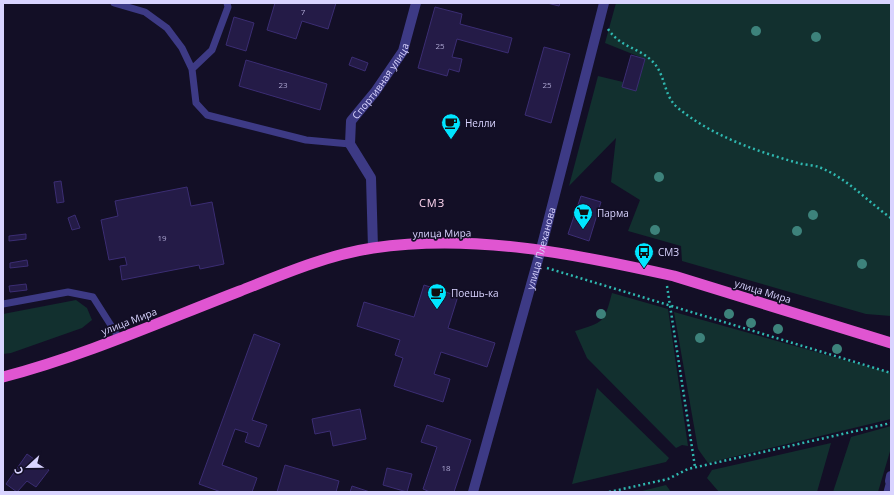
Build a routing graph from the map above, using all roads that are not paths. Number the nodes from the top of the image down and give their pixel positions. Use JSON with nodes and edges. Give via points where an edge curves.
{"nodes":[{"id":1,"x":114,"y":3,"type":"edge"},
{"id":2,"x":227,"y":3,"type":"edge"},
{"id":3,"x":416,"y":3,"type":"edge"},
{"id":4,"x":604,"y":3,"type":"edge"},
{"id":5,"x":192,"y":69,"type":"junction"},
{"id":6,"x":350,"y":144,"type":"junction"},
{"id":7,"x":373,"y":248,"type":"junction"},
{"id":8,"x":541,"y":249,"type":"junction"},
{"id":9,"x":3,"y":304,"type":"edge"},
{"id":10,"x":119,"y":338,"type":"junction"},
{"id":11,"x":891,"y":343,"type":"edge"},
{"id":12,"x":3,"y":377,"type":"edge"},
{"id":13,"x":891,"y":481,"type":"edge"},
{"id":14,"x":474,"y":492,"type":"edge"},
{"id":15,"x":887,"y":492,"type":"edge"}],
"edges":[{"from":1,"to":5,"type":"lane","via":[[145,12],[167,28],[182,48]]},
{"from":2,"to":5,"type":"lane","via":[[228,7],[212,50]]},
{"from":3,"to":6,"type":"street","name":"Спортивная улица","via":[[403,51],[351,121]]},
{"from":4,"to":8,"type":"street","name":"улица Плеханова"},
{"from":5,"to":6,"type":"lane","via":[[196,102],[207,115],[306,140]]},
{"from":6,"to":7,"type":"street","via":[[371,178]]},
{"from":7,"to":8,"type":"highway","name":"улица Мира","via":[[446,243]]},
{"from":7,"to":10,"type":"highway","name":"улица Мира","via":[[336,256],[281,275]]},
{"from":8,"to":11,"type":"highway","name":"улица Мира","via":[[666,274]]},
{"from":8,"to":14,"type":"street","name":"улица Плеханова"},
{"from":9,"to":10,"type":"lane","via":[[68,292],[92,297]]},
{"from":10,"to":12,"type":"highway","name":"улица Мира"},
{"from":13,"to":15,"type":"lane"}]}
